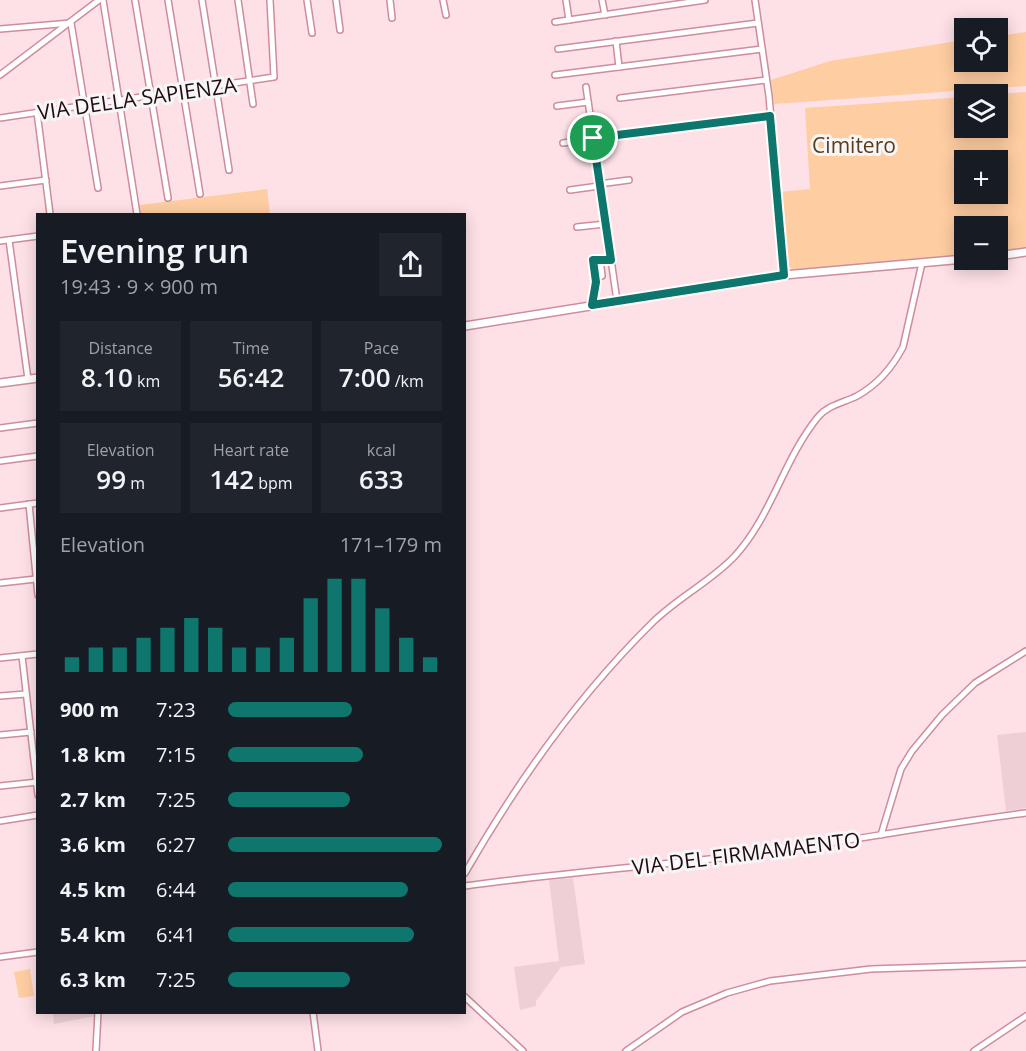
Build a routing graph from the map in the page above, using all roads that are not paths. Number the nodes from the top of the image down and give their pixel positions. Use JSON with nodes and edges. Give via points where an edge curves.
{"nodes":[{"id":1,"x":101,"y":0,"type":"edge"},
{"id":2,"x":135,"y":0,"type":"edge"},
{"id":3,"x":168,"y":0,"type":"edge"},
{"id":4,"x":202,"y":0,"type":"edge"},
{"id":5,"x":238,"y":0,"type":"edge"},
{"id":6,"x":270,"y":0,"type":"edge"},
{"id":7,"x":307,"y":0,"type":"edge"},
{"id":8,"x":336,"y":0,"type":"edge"},
{"id":9,"x":390,"y":0,"type":"edge"},
{"id":10,"x":443,"y":0,"type":"edge"},
{"id":11,"x":566,"y":0,"type":"edge"},
{"id":12,"x":602,"y":0,"type":"edge"},
{"id":13,"x":705,"y":0,"type":"edge"},
{"id":14,"x":755,"y":0,"type":"edge"},
{"id":15,"x":446,"y":15,"type":"dead end"},
{"id":16,"x":605,"y":15,"type":"junction"},
{"id":17,"x":392,"y":18,"type":"dead end"},
{"id":18,"x":569,"y":20,"type":"junction"},
{"id":19,"x":555,"y":22,"type":"dead end"},
{"id":20,"x":71,"y":23,"type":"junction"},
{"id":21,"x":758,"y":23,"type":"junction"},
{"id":22,"x":0,"y":29,"type":"edge"},
{"id":23,"x":340,"y":30,"type":"dead end"},
{"id":24,"x":312,"y":33,"type":"dead end"},
{"id":25,"x":616,"y":41,"type":"junction"},
{"id":26,"x":558,"y":49,"type":"dead end"},
{"id":27,"x":762,"y":49,"type":"junction"},
{"id":28,"x":619,"y":67,"type":"junction"},
{"id":29,"x":0,"y":75,"type":"edge"},
{"id":30,"x":555,"y":75,"type":"dead end"},
{"id":31,"x":766,"y":80,"type":"junction"},
{"id":32,"x":250,"y":81,"type":"junction"},
{"id":33,"x":215,"y":86,"type":"junction"},
{"id":34,"x":586,"y":87,"type":"dead end"},
{"id":35,"x":183,"y":91,"type":"junction"},
{"id":36,"x":151,"y":96,"type":"junction"},
{"id":37,"x":620,"y":98,"type":"dead end"},
{"id":38,"x":120,"y":100,"type":"junction"},
{"id":39,"x":588,"y":102,"type":"junction"},
{"id":40,"x":253,"y":104,"type":"dead end"},
{"id":41,"x":85,"y":105,"type":"junction"},
{"id":42,"x":557,"y":106,"type":"dead end"},
{"id":43,"x":37,"y":112,"type":"junction"},
{"id":44,"x":770,"y":116,"type":"junction"},
{"id":45,"x":0,"y":118,"type":"edge"},
{"id":46,"x":593,"y":138,"type":"junction"},
{"id":47,"x":563,"y":143,"type":"dead end"},
{"id":48,"x":229,"y":170,"type":"dead end"},
{"id":49,"x":46,"y":180,"type":"junction"},
{"id":50,"x":629,"y":180,"type":"dead end"},
{"id":51,"x":599,"y":185,"type":"junction"},
{"id":52,"x":0,"y":186,"type":"edge"},
{"id":53,"x":98,"y":188,"type":"dead end"},
{"id":54,"x":570,"y":190,"type":"dead end"},
{"id":55,"x":200,"y":194,"type":"dead end"},
{"id":56,"x":168,"y":198,"type":"dead end"},
{"id":57,"x":50,"y":213,"type":"edge"},
{"id":58,"x":137,"y":213,"type":"edge"},
{"id":59,"x":605,"y":224,"type":"junction"},
{"id":60,"x":577,"y":227,"type":"dead end"},
{"id":61,"x":36,"y":236,"type":"edge"},
{"id":62,"x":9,"y":240,"type":"junction"},
{"id":63,"x":0,"y":241,"type":"edge"},
{"id":64,"x":1026,"y":252,"type":"edge"},
{"id":65,"x":1008,"y":255,"type":"edge"},
{"id":66,"x":611,"y":260,"type":"junction"},
{"id":67,"x":954,"y":260,"type":"edge"},
{"id":68,"x":922,"y":264,"type":"junction"},
{"id":69,"x":784,"y":275,"type":"junction"},
{"id":70,"x":617,"y":301,"type":"junction"},
{"id":71,"x":592,"y":305,"type":"junction"},
{"id":72,"x":466,"y":326,"type":"edge"},
{"id":73,"x":36,"y":378,"type":"edge"},
{"id":74,"x":28,"y":379,"type":"junction"},
{"id":75,"x":0,"y":383,"type":"edge"},
{"id":76,"x":36,"y":423,"type":"edge"},
{"id":77,"x":0,"y":428,"type":"edge"},
{"id":78,"x":36,"y":456,"type":"edge"},
{"id":79,"x":0,"y":461,"type":"edge"},
{"id":80,"x":36,"y":503,"type":"edge"},
{"id":81,"x":29,"y":504,"type":"junction"},
{"id":82,"x":0,"y":508,"type":"edge"},
{"id":83,"x":36,"y":579,"type":"joint"},
{"id":84,"x":0,"y":583,"type":"edge"},
{"id":85,"x":1026,"y":651,"type":"edge"},
{"id":86,"x":36,"y":654,"type":"edge"},
{"id":87,"x":22,"y":656,"type":"junction"},
{"id":88,"x":0,"y":658,"type":"edge"},
{"id":89,"x":26,"y":694,"type":"junction"},
{"id":90,"x":0,"y":696,"type":"edge"},
{"id":91,"x":31,"y":732,"type":"junction"},
{"id":92,"x":0,"y":735,"type":"edge"},
{"id":93,"x":36,"y":774,"type":"edge"},
{"id":94,"x":36,"y":782,"type":"edge"},
{"id":95,"x":0,"y":786,"type":"edge"},
{"id":96,"x":1026,"y":813,"type":"edge"},
{"id":97,"x":36,"y":816,"type":"edge"},
{"id":98,"x":0,"y":821,"type":"edge"},
{"id":99,"x":880,"y":835,"type":"junction"},
{"id":100,"x":466,"y":871,"type":"edge"},
{"id":101,"x":466,"y":886,"type":"edge"},
{"id":102,"x":36,"y":952,"type":"edge"},
{"id":103,"x":0,"y":957,"type":"edge"},
{"id":104,"x":1026,"y":964,"type":"edge"},
{"id":105,"x":466,"y":998,"type":"edge"},
{"id":106,"x":98,"y":1014,"type":"edge"},
{"id":107,"x":313,"y":1014,"type":"edge"},
{"id":108,"x":1026,"y":1016,"type":"edge"},
{"id":109,"x":96,"y":1051,"type":"edge"},
{"id":110,"x":318,"y":1051,"type":"edge"},
{"id":111,"x":523,"y":1051,"type":"edge"},
{"id":112,"x":626,"y":1051,"type":"edge"},
{"id":113,"x":974,"y":1051,"type":"edge"}],
"edges":[{"from":1,"to":20,"type":"street"},
{"from":1,"to":38,"type":"street"},
{"from":2,"to":36,"type":"street"},
{"from":3,"to":35,"type":"street"},
{"from":4,"to":33,"type":"street"},
{"from":5,"to":32,"type":"street"},
{"from":6,"to":32,"type":"street","name":"VIA DELLA SAPIENZA","via":[[274,77]]},
{"from":7,"to":24,"type":"street"},
{"from":8,"to":23,"type":"street"},
{"from":9,"to":17,"type":"street"},
{"from":10,"to":15,"type":"street"},
{"from":11,"to":18,"type":"street"},
{"from":12,"to":16,"type":"street"},
{"from":13,"to":16,"type":"street"},
{"from":14,"to":21,"type":"street"},
{"from":16,"to":18,"type":"street"},
{"from":18,"to":19,"type":"street"},
{"from":20,"to":22,"type":"street"},
{"from":20,"to":29,"type":"street"},
{"from":20,"to":41,"type":"street"},
{"from":21,"to":25,"type":"street"},
{"from":21,"to":27,"type":"street"},
{"from":25,"to":26,"type":"street"},
{"from":25,"to":28,"type":"street"},
{"from":27,"to":28,"type":"street"},
{"from":27,"to":31,"type":"street"},
{"from":28,"to":30,"type":"street"},
{"from":31,"to":37,"type":"street"},
{"from":31,"to":44,"type":"street"},
{"from":32,"to":33,"type":"street","name":"VIA DELLA SAPIENZA"},
{"from":32,"to":40,"type":"street"},
{"from":33,"to":35,"type":"street","name":"VIA DELLA SAPIENZA"},
{"from":33,"to":48,"type":"street"},
{"from":34,"to":39,"type":"street"},
{"from":35,"to":36,"type":"street","name":"VIA DELLA SAPIENZA"},
{"from":35,"to":55,"type":"street"},
{"from":36,"to":38,"type":"street","name":"VIA DELLA SAPIENZA"},
{"from":36,"to":56,"type":"street"},
{"from":38,"to":41,"type":"street","name":"VIA DELLA SAPIENZA"},
{"from":38,"to":58,"type":"street"},
{"from":39,"to":42,"type":"street"},
{"from":39,"to":46,"type":"street"},
{"from":41,"to":43,"type":"street","name":"VIA DELLA SAPIENZA"},
{"from":41,"to":53,"type":"street"},
{"from":43,"to":45,"type":"street","name":"VIA DELLA SAPIENZA"},
{"from":43,"to":49,"type":"street"},
{"from":44,"to":46,"type":"street"},
{"from":44,"to":69,"type":"street"},
{"from":46,"to":47,"type":"street"},
{"from":46,"to":51,"type":"street"},
{"from":49,"to":52,"type":"street"},
{"from":49,"to":57,"type":"street"},
{"from":50,"to":51,"type":"street"},
{"from":51,"to":54,"type":"street"},
{"from":51,"to":59,"type":"street"},
{"from":59,"to":60,"type":"street"},
{"from":59,"to":66,"type":"street"},
{"from":61,"to":62,"type":"street"},
{"from":62,"to":63,"type":"street"},
{"from":62,"to":74,"type":"street"},
{"from":64,"to":65,"type":"main road"},
{"from":66,"to":70,"type":"street"},
{"from":66,"to":71,"type":"street","via":[[601,261],[602,276],[596,277]]},
{"from":67,"to":68,"type":"main road"},
{"from":68,"to":69,"type":"main road"},
{"from":68,"to":100,"type":"street","via":[[897,358],[869,388],[820,414],[753,533],[733,558],[654,621],[573,710]]},
{"from":69,"to":70,"type":"main road"},
{"from":70,"to":71,"type":"main road"},
{"from":71,"to":72,"type":"main road"},
{"from":73,"to":74,"type":"main road"},
{"from":74,"to":75,"type":"main road"},
{"from":76,"to":77,"type":"street"},
{"from":78,"to":79,"type":"street"},
{"from":80,"to":81,"type":"street"},
{"from":81,"to":82,"type":"street"},
{"from":81,"to":83,"type":"street"},
{"from":83,"to":84,"type":"street"},
{"from":85,"to":99,"type":"street","via":[[975,683],[912,751],[901,769]]},
{"from":86,"to":87,"type":"street"},
{"from":87,"to":88,"type":"street"},
{"from":87,"to":89,"type":"street"},
{"from":89,"to":90,"type":"street"},
{"from":89,"to":91,"type":"street"},
{"from":91,"to":92,"type":"street"},
{"from":91,"to":93,"type":"street"},
{"from":94,"to":95,"type":"street"},
{"from":96,"to":99,"type":"street","name":"VIA DEL FIRMAMAENTO"},
{"from":97,"to":98,"type":"street"},
{"from":99,"to":101,"type":"street","name":"VIA DEL FIRMAMAENTO"},
{"from":102,"to":103,"type":"street"},
{"from":104,"to":112,"type":"street","via":[[871,969],[770,981],[726,993],[682,1012]]},
{"from":105,"to":111,"type":"street"},
{"from":106,"to":109,"type":"street"},
{"from":107,"to":110,"type":"street"},
{"from":108,"to":113,"type":"street"}]}
